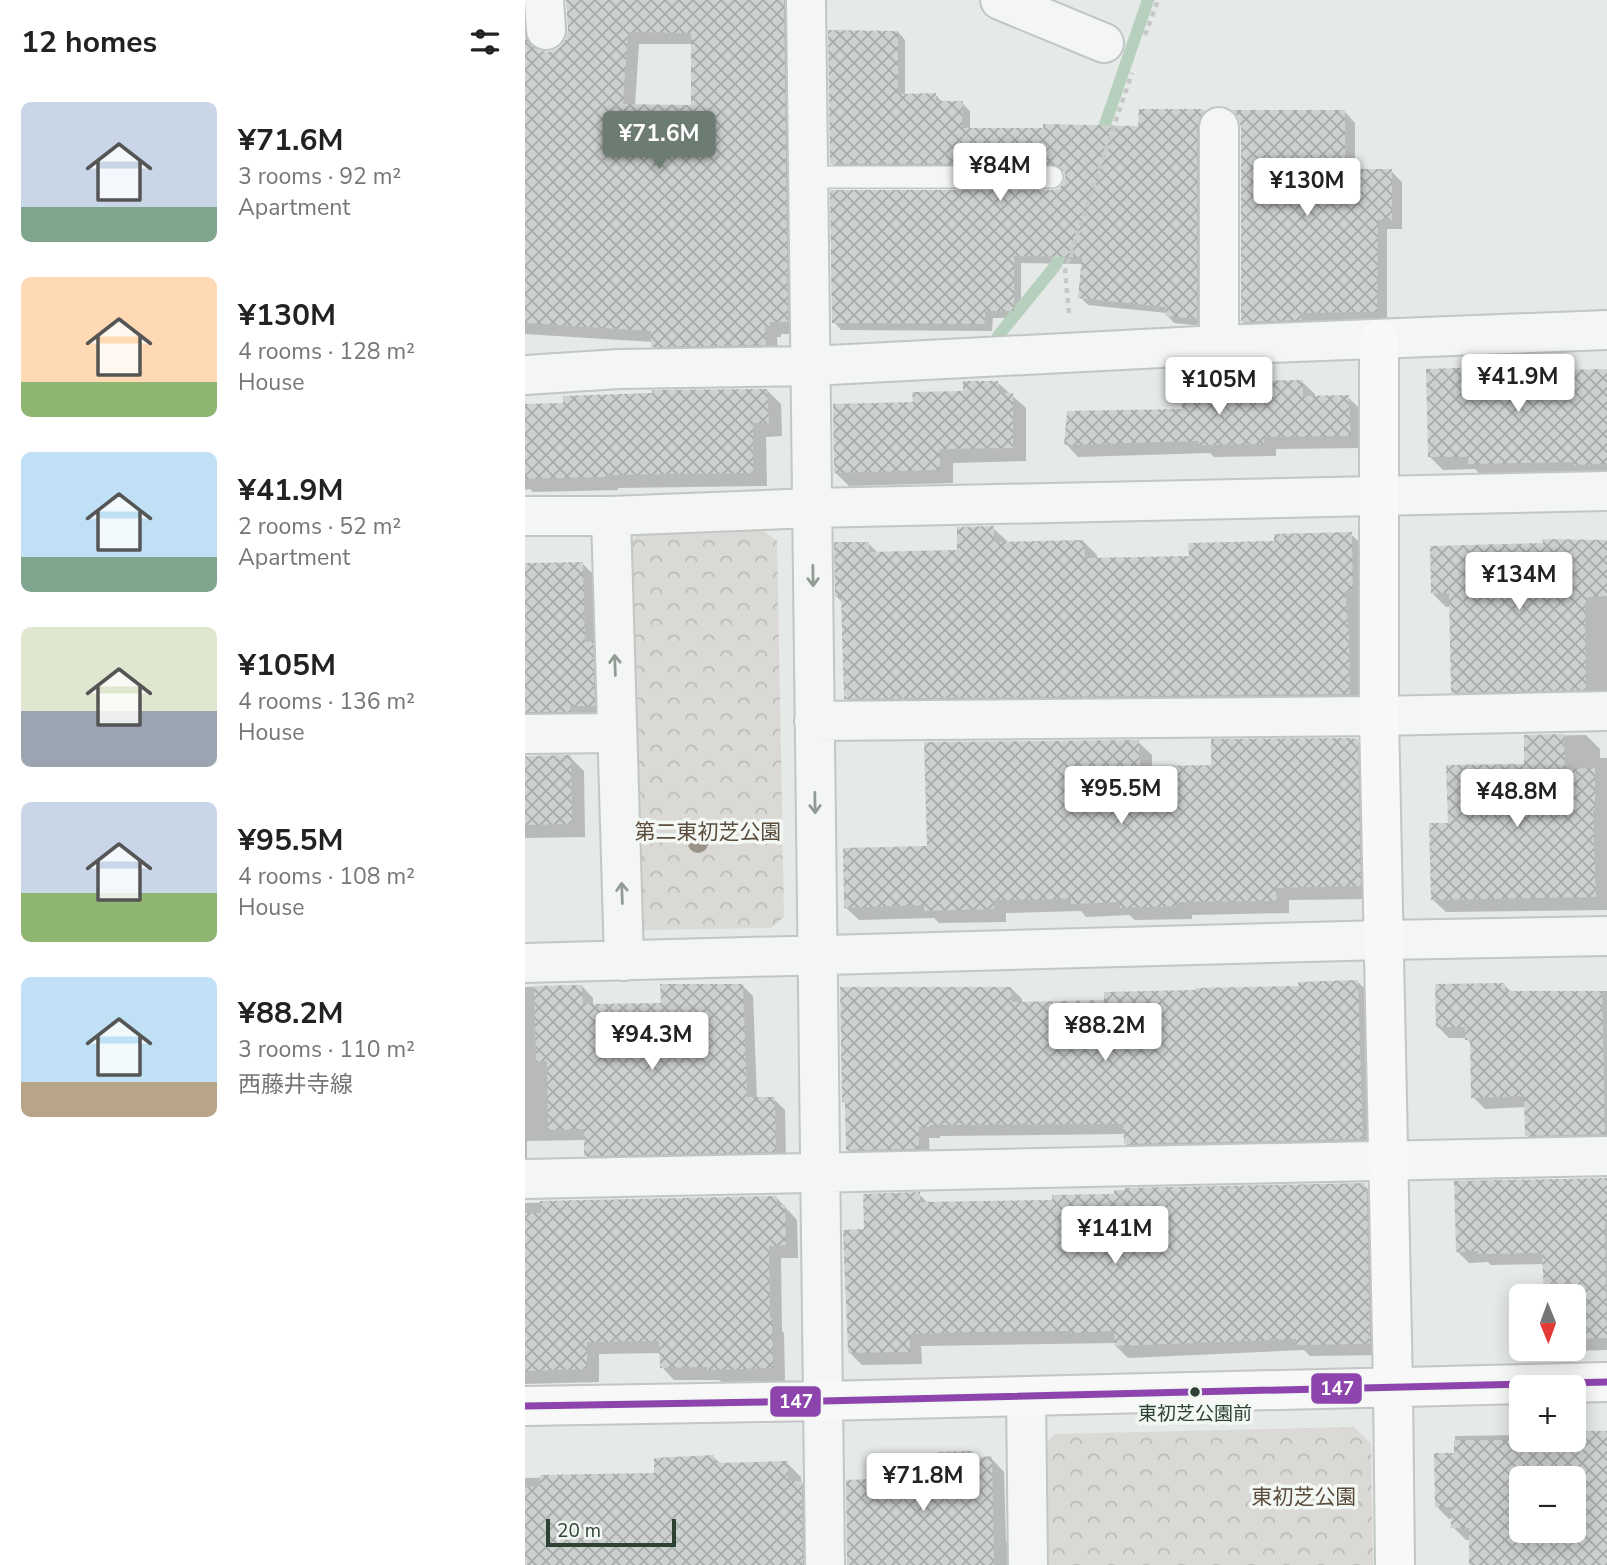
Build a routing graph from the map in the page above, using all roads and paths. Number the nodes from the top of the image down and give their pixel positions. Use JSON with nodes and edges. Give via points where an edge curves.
{"nodes":[{"id":1,"x":806,"y":0,"type":"edge"},
{"id":2,"x":1000,"y":0,"type":"edge"},
{"id":3,"x":1158,"y":0,"type":"edge"},
{"id":4,"x":1041,"y":8,"type":"edge"},
{"id":5,"x":1104,"y":43,"type":"dead end"},
{"id":6,"x":1142,"y":44,"type":"dead end"},
{"id":7,"x":1133,"y":68,"type":"dead end"},
{"id":8,"x":1219,"y":127,"type":"dead end"},
{"id":9,"x":808,"y":177,"type":"junction"},
{"id":10,"x":1052,"y":177,"type":"dead end"},
{"id":11,"x":1607,"y":330,"type":"edge"},
{"id":12,"x":1379,"y":339,"type":"junction"},
{"id":13,"x":1219,"y":345,"type":"junction"},
{"id":14,"x":1072,"y":352,"type":"junction"},
{"id":15,"x":810,"y":366,"type":"junction"},
{"id":16,"x":525,"y":375,"type":"edge"},
{"id":17,"x":1607,"y":491,"type":"edge"},
{"id":18,"x":1378,"y":495,"type":"junction"},
{"id":19,"x":812,"y":508,"type":"junction"},
{"id":20,"x":525,"y":516,"type":"edge"},
{"id":21,"x":611,"y":516,"type":"junction"},
{"id":22,"x":1607,"y":711,"type":"edge"},
{"id":23,"x":1379,"y":716,"type":"junction"},
{"id":24,"x":814,"y":722,"type":"junction"},
{"id":25,"x":617,"y":733,"type":"junction"},
{"id":26,"x":525,"y":734,"type":"edge"},
{"id":27,"x":1607,"y":936,"type":"edge"},
{"id":28,"x":1383,"y":940,"type":"junction"},
{"id":29,"x":817,"y":956,"type":"junction"},
{"id":30,"x":624,"y":961,"type":"junction"},
{"id":31,"x":525,"y":963,"type":"edge"},
{"id":32,"x":1607,"y":1156,"type":"edge"},
{"id":33,"x":1388,"y":1161,"type":"junction"},
{"id":34,"x":820,"y":1173,"type":"junction"},
{"id":35,"x":525,"y":1179,"type":"edge"},
{"id":36,"x":1607,"y":1382,"type":"edge"},
{"id":37,"x":1393,"y":1387,"type":"junction"},
{"id":38,"x":1026,"y":1396,"type":"junction"},
{"id":39,"x":823,"y":1401,"type":"junction"},
{"id":40,"x":525,"y":1406,"type":"edge"},
{"id":41,"x":825,"y":1565,"type":"edge"},
{"id":42,"x":1028,"y":1565,"type":"edge"},
{"id":43,"x":1395,"y":1565,"type":"edge"}],
"edges":[{"from":1,"to":9,"type":"street"},
{"from":2,"to":4,"type":"street"},
{"from":3,"to":6,"type":"path"},
{"from":4,"to":5,"type":"street"},
{"from":7,"to":14,"type":"path","via":[[1065,271]]},
{"from":8,"to":13,"type":"street"},
{"from":9,"to":10,"type":"lane"},
{"from":9,"to":15,"type":"street"},
{"from":11,"to":12,"type":"street"},
{"from":12,"to":13,"type":"street"},
{"from":12,"to":18,"type":"street"},
{"from":13,"to":14,"type":"street"},
{"from":14,"to":15,"type":"street"},
{"from":15,"to":16,"type":"street"},
{"from":15,"to":19,"type":"street"},
{"from":17,"to":18,"type":"street"},
{"from":18,"to":19,"type":"street"},
{"from":18,"to":23,"type":"street"},
{"from":19,"to":21,"type":"street"},
{"from":19,"to":24,"type":"street","one_way":true},
{"from":20,"to":21,"type":"street"},
{"from":25,"to":21,"type":"street","one_way":true},
{"from":22,"to":23,"type":"street"},
{"from":23,"to":24,"type":"street"},
{"from":23,"to":28,"type":"street"},
{"from":24,"to":29,"type":"street","one_way":true},
{"from":25,"to":26,"type":"street"},
{"from":30,"to":25,"type":"street","one_way":true},
{"from":27,"to":28,"type":"street"},
{"from":28,"to":29,"type":"street"},
{"from":28,"to":33,"type":"street"},
{"from":29,"to":30,"type":"street"},
{"from":29,"to":34,"type":"street"},
{"from":30,"to":31,"type":"street"},
{"from":32,"to":33,"type":"street"},
{"from":33,"to":34,"type":"street"},
{"from":33,"to":37,"type":"street"},
{"from":34,"to":35,"type":"street"},
{"from":34,"to":39,"type":"street"},
{"from":36,"to":37,"type":"street"},
{"from":37,"to":38,"type":"street"},
{"from":37,"to":43,"type":"street"},
{"from":38,"to":39,"type":"street"},
{"from":38,"to":42,"type":"street"},
{"from":39,"to":40,"type":"street"},
{"from":39,"to":41,"type":"street"}]}
